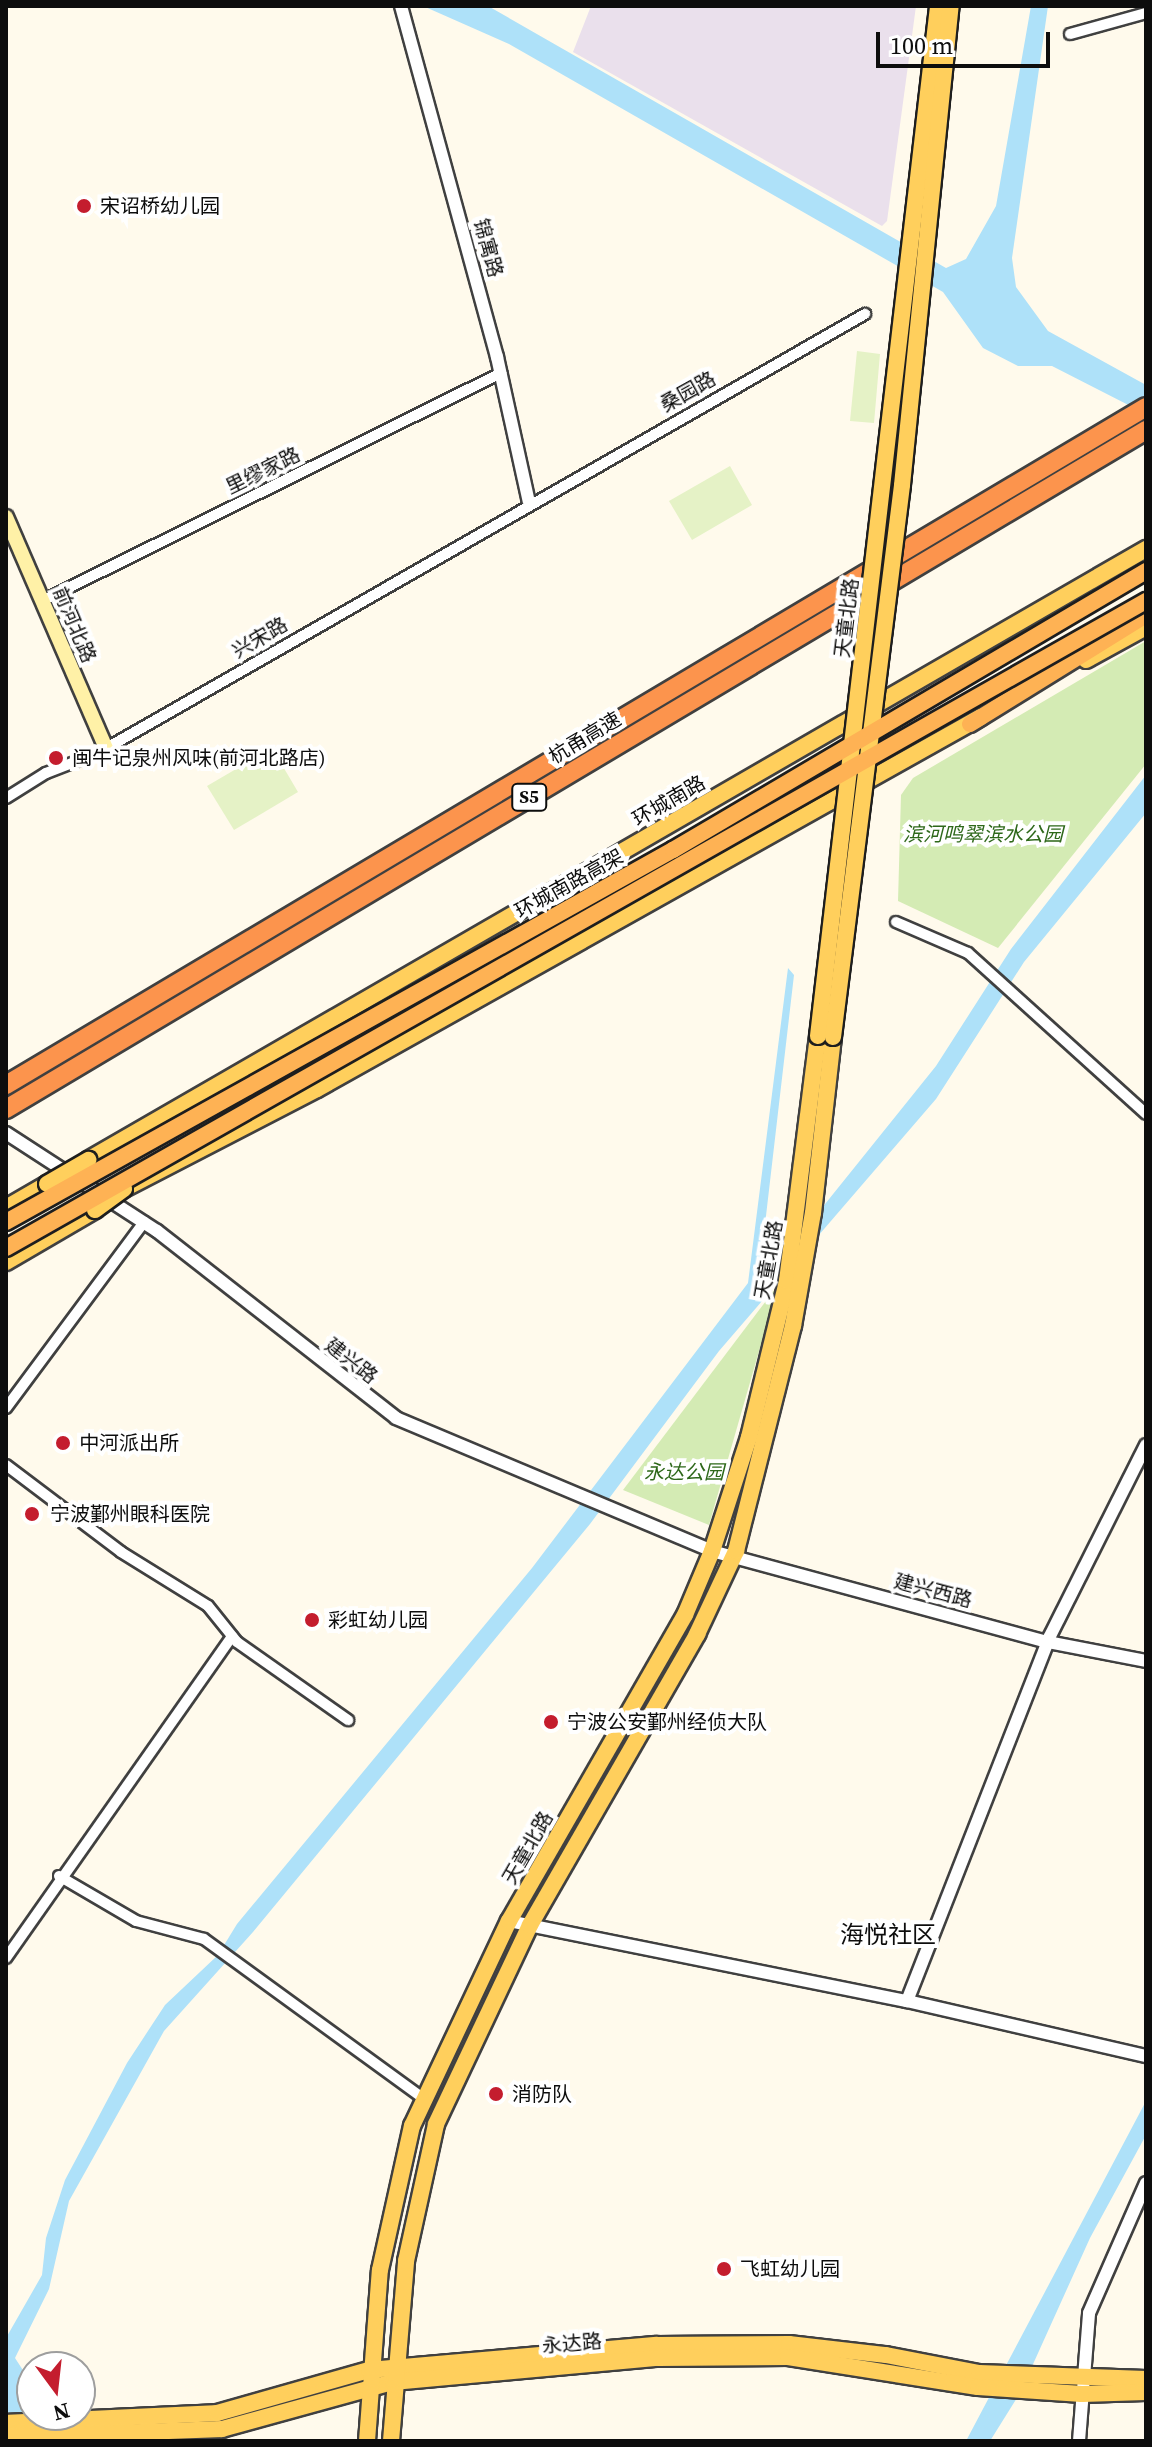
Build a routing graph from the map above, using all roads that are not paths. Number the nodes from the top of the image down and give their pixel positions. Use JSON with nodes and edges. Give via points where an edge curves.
{"nodes":[{"id":1,"x":401,"y":6,"type":"edge"},
{"id":2,"x":938,"y":6,"type":"edge"},
{"id":3,"x":951,"y":6,"type":"edge"},
{"id":4,"x":1146,"y":13,"type":"edge"},
{"id":5,"x":1070,"y":34,"type":"dead end"},
{"id":6,"x":865,"y":314,"type":"dead end"},
{"id":7,"x":501,"y":373,"type":"junction"},
{"id":8,"x":1146,"y":407,"type":"edge"},
{"id":9,"x":1141,"y":433,"type":"edge"},
{"id":10,"x":529,"y":502,"type":"junction"},
{"id":11,"x":6,"y":517,"type":"edge"},
{"id":12,"x":6,"y":538,"type":"edge"},
{"id":13,"x":1146,"y":549,"type":"edge"},
{"id":14,"x":1146,"y":571,"type":"edge"},
{"id":15,"x":42,"y":601,"type":"junction"},
{"id":16,"x":1146,"y":601,"type":"edge"},
{"id":17,"x":1146,"y":615,"type":"edge"},
{"id":18,"x":1146,"y":627,"type":"edge"},
{"id":19,"x":970,"y":724,"type":"junction"},
{"id":20,"x":102,"y":750,"type":"junction"},
{"id":21,"x":6,"y":798,"type":"edge"},
{"id":22,"x":896,"y":922,"type":"dead end"},
{"id":23,"x":826,"y":1036,"type":"junction"},
{"id":24,"x":6,"y":1085,"type":"edge"},
{"id":25,"x":1146,"y":1114,"type":"edge"},
{"id":26,"x":8,"y":1121,"type":"edge"},
{"id":27,"x":6,"y":1208,"type":"edge"},
{"id":28,"x":6,"y":1222,"type":"edge"},
{"id":29,"x":144,"y":1222,"type":"junction"},
{"id":30,"x":6,"y":1248,"type":"edge"},
{"id":31,"x":6,"y":1262,"type":"edge"},
{"id":32,"x":6,"y":1408,"type":"edge"},
{"id":33,"x":1146,"y":1445,"type":"edge"},
{"id":34,"x":6,"y":1465,"type":"edge"},
{"id":35,"x":712,"y":1551,"type":"junction"},
{"id":36,"x":733,"y":1557,"type":"junction"},
{"id":37,"x":232,"y":1637,"type":"junction"},
{"id":38,"x":1048,"y":1642,"type":"junction"},
{"id":39,"x":1146,"y":1661,"type":"edge"},
{"id":40,"x":348,"y":1720,"type":"dead end"},
{"id":41,"x":59,"y":1876,"type":"junction"},
{"id":42,"x":509,"y":1921,"type":"junction"},
{"id":43,"x":530,"y":1925,"type":"junction"},
{"id":44,"x":6,"y":1958,"type":"edge"},
{"id":45,"x":907,"y":2001,"type":"junction"},
{"id":46,"x":1146,"y":2056,"type":"edge"},
{"id":47,"x":423,"y":2098,"type":"junction"},
{"id":48,"x":1146,"y":2183,"type":"edge"},
{"id":49,"x":369,"y":2370,"type":"junction"},
{"id":50,"x":394,"y":2374,"type":"junction"},
{"id":51,"x":1146,"y":2379,"type":"edge"},
{"id":52,"x":367,"y":2387,"type":"junction"},
{"id":53,"x":1083,"y":2387,"type":"junction"},
{"id":54,"x":1146,"y":2392,"type":"edge"},
{"id":55,"x":96,"y":2424,"type":"edge"},
{"id":56,"x":96,"y":2427,"type":"edge"},
{"id":57,"x":43,"y":2431,"type":"edge"},
{"id":58,"x":6,"y":2437,"type":"edge"},
{"id":59,"x":367,"y":2441,"type":"edge"},
{"id":60,"x":391,"y":2441,"type":"edge"},
{"id":61,"x":1079,"y":2441,"type":"edge"}],
"edges":[{"from":1,"to":7,"type":"street","name":"锦寓路"},
{"from":2,"to":23,"type":"main road","name":"天童北路","bridge":true},
{"from":3,"to":23,"type":"main road","name":"天童北路","bridge":true,"via":[[900,500]]},
{"from":4,"to":5,"type":"street"},
{"from":6,"to":10,"type":"street","name":"桑园路"},
{"from":7,"to":10,"type":"street","name":"锦寓路"},
{"from":7,"to":15,"type":"street","name":"里缪家路"},
{"from":8,"to":24,"type":"highway","name":"杭甬高速","number":"S5"},
{"from":9,"to":26,"type":"highway","name":"杭甬高速","number":"S5","via":[[120,1039]]},
{"from":10,"to":20,"type":"street","name":"兴宋路"},
{"from":11,"to":15,"type":"main road","name":"前河北路"},
{"from":12,"to":20,"type":"main road","name":"前河北路"},
{"from":13,"to":27,"type":"main road","name":"环城南路","bridge":true},
{"from":14,"to":28,"type":"highway","name":"环城南路高架","bridge":true,"via":[[673,850]]},
{"from":15,"to":20,"type":"main road","name":"前河北路"},
{"from":16,"to":30,"type":"highway","name":"环城南路高架","bridge":true},
{"from":17,"to":19,"type":"highway"},
{"from":18,"to":19,"type":"main road"},
{"from":19,"to":31,"type":"main road","bridge":true,"via":[[317,1089],[124,1189]]},
{"from":20,"to":21,"type":"street","name":"兴宋路","via":[[46,773]]},
{"from":22,"to":25,"type":"street","via":[[968,953]]},
{"from":23,"to":35,"type":"main road","name":"天童北路","via":[[787,1281],[752,1424]]},
{"from":23,"to":36,"type":"main road","name":"天童北路","via":[[806,1256],[790,1342]]},
{"from":26,"to":29,"type":"street","name":"建兴路"},
{"from":29,"to":32,"type":"street"},
{"from":29,"to":35,"type":"street","name":"建兴路","via":[[396,1418]]},
{"from":33,"to":38,"type":"street"},
{"from":34,"to":37,"type":"street","via":[[121,1552],[208,1606]]},
{"from":35,"to":36,"type":"street","name":"建兴西路"},
{"from":35,"to":42,"type":"main road","name":"天童北路","via":[[685,1615]]},
{"from":36,"to":38,"type":"street","name":"建兴西路"},
{"from":36,"to":43,"type":"main road","name":"天童北路","via":[[697,1634]]},
{"from":37,"to":40,"type":"street"},
{"from":37,"to":41,"type":"street"},
{"from":38,"to":39,"type":"street","name":"建兴西路"},
{"from":38,"to":45,"type":"street"},
{"from":41,"to":44,"type":"street"},
{"from":41,"to":47,"type":"street","via":[[136,1921],[204,1939]]},
{"from":42,"to":43,"type":"street"},
{"from":42,"to":47,"type":"main road","name":"天童北路"},
{"from":43,"to":45,"type":"street"},
{"from":43,"to":50,"type":"main road","name":"天童北路","via":[[436,2124],[406,2261]]},
{"from":45,"to":46,"type":"street"},
{"from":47,"to":49,"type":"main road","name":"天童北路","via":[[380,2270]]},
{"from":48,"to":53,"type":"street","via":[[1089,2313]]},
{"from":49,"to":50,"type":"main road","name":"永达路"},
{"from":49,"to":52,"type":"main road","name":"天童北路"},
{"from":49,"to":55,"type":"main road","name":"永达路","via":[[217,2413]]},
{"from":50,"to":52,"type":"main road","name":"永达路"},
{"from":50,"to":53,"type":"main road","name":"永达路","via":[[788,2357]]},
{"from":50,"to":60,"type":"main road","name":"天童北路"},
{"from":51,"to":53,"type":"main road","name":"永达路"},
{"from":52,"to":56,"type":"main road","name":"永达路","via":[[222,2429]]},
{"from":52,"to":59,"type":"main road","name":"天童北路"},
{"from":53,"to":54,"type":"main road","name":"永达路"},
{"from":53,"to":61,"type":"street"},
{"from":57,"to":58,"type":"main road","name":"永达路"}]}
